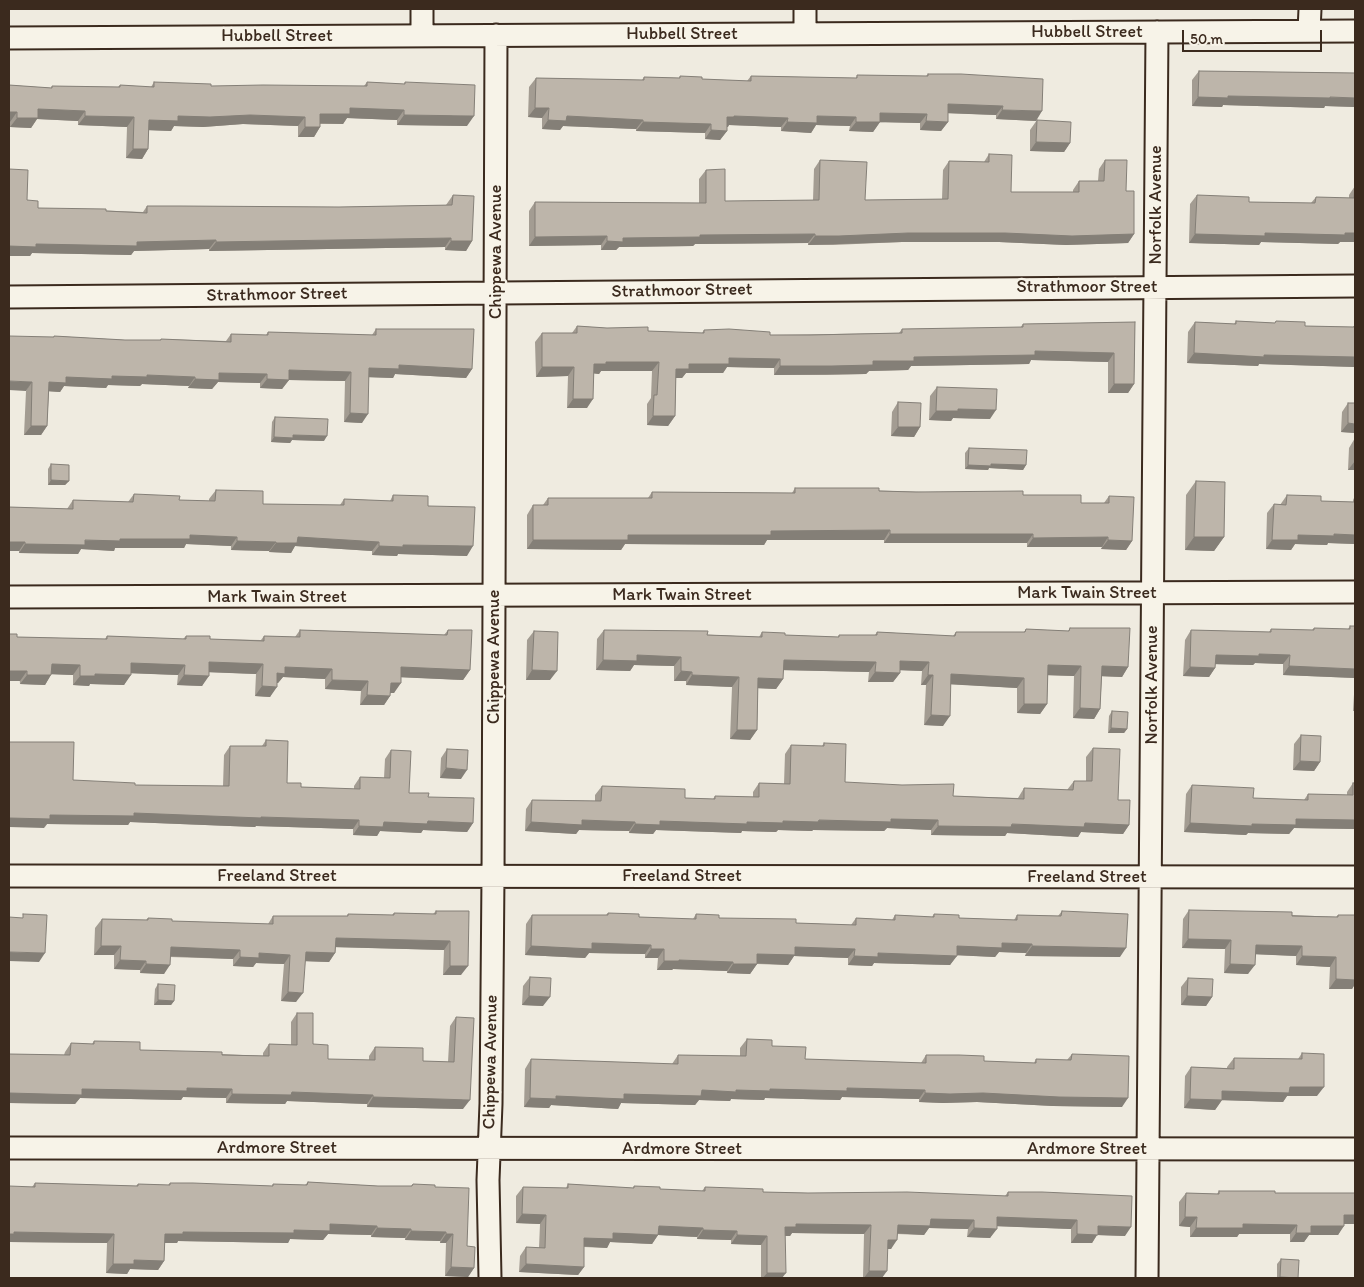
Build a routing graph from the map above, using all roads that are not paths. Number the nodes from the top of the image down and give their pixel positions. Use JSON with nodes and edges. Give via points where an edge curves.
{"nodes":[{"id":1,"x":422,"y":9,"type":"edge"},
{"id":2,"x":805,"y":9,"type":"edge"},
{"id":3,"x":1310,"y":9,"type":"edge"},
{"id":4,"x":1310,"y":31,"type":"junction"},
{"id":5,"x":1355,"y":31,"type":"edge"},
{"id":6,"x":1157,"y":32,"type":"junction"},
{"id":7,"x":805,"y":33,"type":"junction"},
{"id":8,"x":422,"y":35,"type":"junction"},
{"id":9,"x":496,"y":35,"type":"junction"},
{"id":10,"x":9,"y":38,"type":"edge"},
{"id":11,"x":1355,"y":286,"type":"edge"},
{"id":12,"x":1155,"y":287,"type":"junction"},
{"id":13,"x":496,"y":293,"type":"junction"},
{"id":14,"x":9,"y":297,"type":"edge"},
{"id":15,"x":1355,"y":592,"type":"edge"},
{"id":16,"x":1153,"y":593,"type":"junction"},
{"id":17,"x":494,"y":596,"type":"junction"},
{"id":18,"x":9,"y":597,"type":"edge"},
{"id":19,"x":9,"y":876,"type":"edge"},
{"id":20,"x":493,"y":876,"type":"junction"},
{"id":21,"x":1150,"y":876,"type":"junction"},
{"id":22,"x":1355,"y":876,"type":"edge"},
{"id":23,"x":9,"y":1148,"type":"edge"},
{"id":24,"x":489,"y":1148,"type":"junction"},
{"id":25,"x":1355,"y":1148,"type":"edge"},
{"id":26,"x":1148,"y":1149,"type":"junction"},
{"id":27,"x":490,"y":1278,"type":"edge"},
{"id":28,"x":1147,"y":1278,"type":"edge"}],
"edges":[{"from":1,"to":8,"type":"street"},
{"from":2,"to":7,"type":"street"},
{"from":3,"to":4,"type":"street"},
{"from":4,"to":5,"type":"street","name":"Hubbell Street"},
{"from":4,"to":6,"type":"street","name":"Hubbell Street"},
{"from":6,"to":7,"type":"street","name":"Hubbell Street"},
{"from":6,"to":12,"type":"street","name":"Norfolk Avenue"},
{"from":7,"to":9,"type":"street","name":"Hubbell Street"},
{"from":8,"to":9,"type":"street","name":"Hubbell Street"},
{"from":8,"to":10,"type":"street","name":"Hubbell Street"},
{"from":9,"to":13,"type":"street","name":"Chippewa Avenue"},
{"from":11,"to":12,"type":"street","name":"Strathmoor Street"},
{"from":12,"to":13,"type":"street","name":"Strathmoor Street"},
{"from":12,"to":16,"type":"street","name":"Norfolk Avenue"},
{"from":13,"to":14,"type":"street","name":"Strathmoor Street"},
{"from":13,"to":17,"type":"street","name":"Chippewa Avenue"},
{"from":15,"to":16,"type":"street","name":"Mark Twain Street"},
{"from":16,"to":17,"type":"street","name":"Mark Twain Street"},
{"from":16,"to":21,"type":"street","name":"Norfolk Avenue"},
{"from":17,"to":18,"type":"street","name":"Mark Twain Street"},
{"from":17,"to":20,"type":"street","name":"Chippewa Avenue"},
{"from":19,"to":20,"type":"street","name":"Freeland Street"},
{"from":20,"to":21,"type":"street","name":"Freeland Street"},
{"from":20,"to":24,"type":"street","name":"Chippewa Avenue"},
{"from":21,"to":22,"type":"street","name":"Freeland Street"},
{"from":21,"to":26,"type":"street","name":"Norfolk Avenue"},
{"from":23,"to":24,"type":"street","name":"Ardmore Street"},
{"from":24,"to":26,"type":"street","name":"Ardmore Street"},
{"from":24,"to":27,"type":"street","name":"Chippewa Avenue"},
{"from":25,"to":26,"type":"street","name":"Ardmore Street"},
{"from":26,"to":28,"type":"street","name":"Norfolk Avenue"}]}
